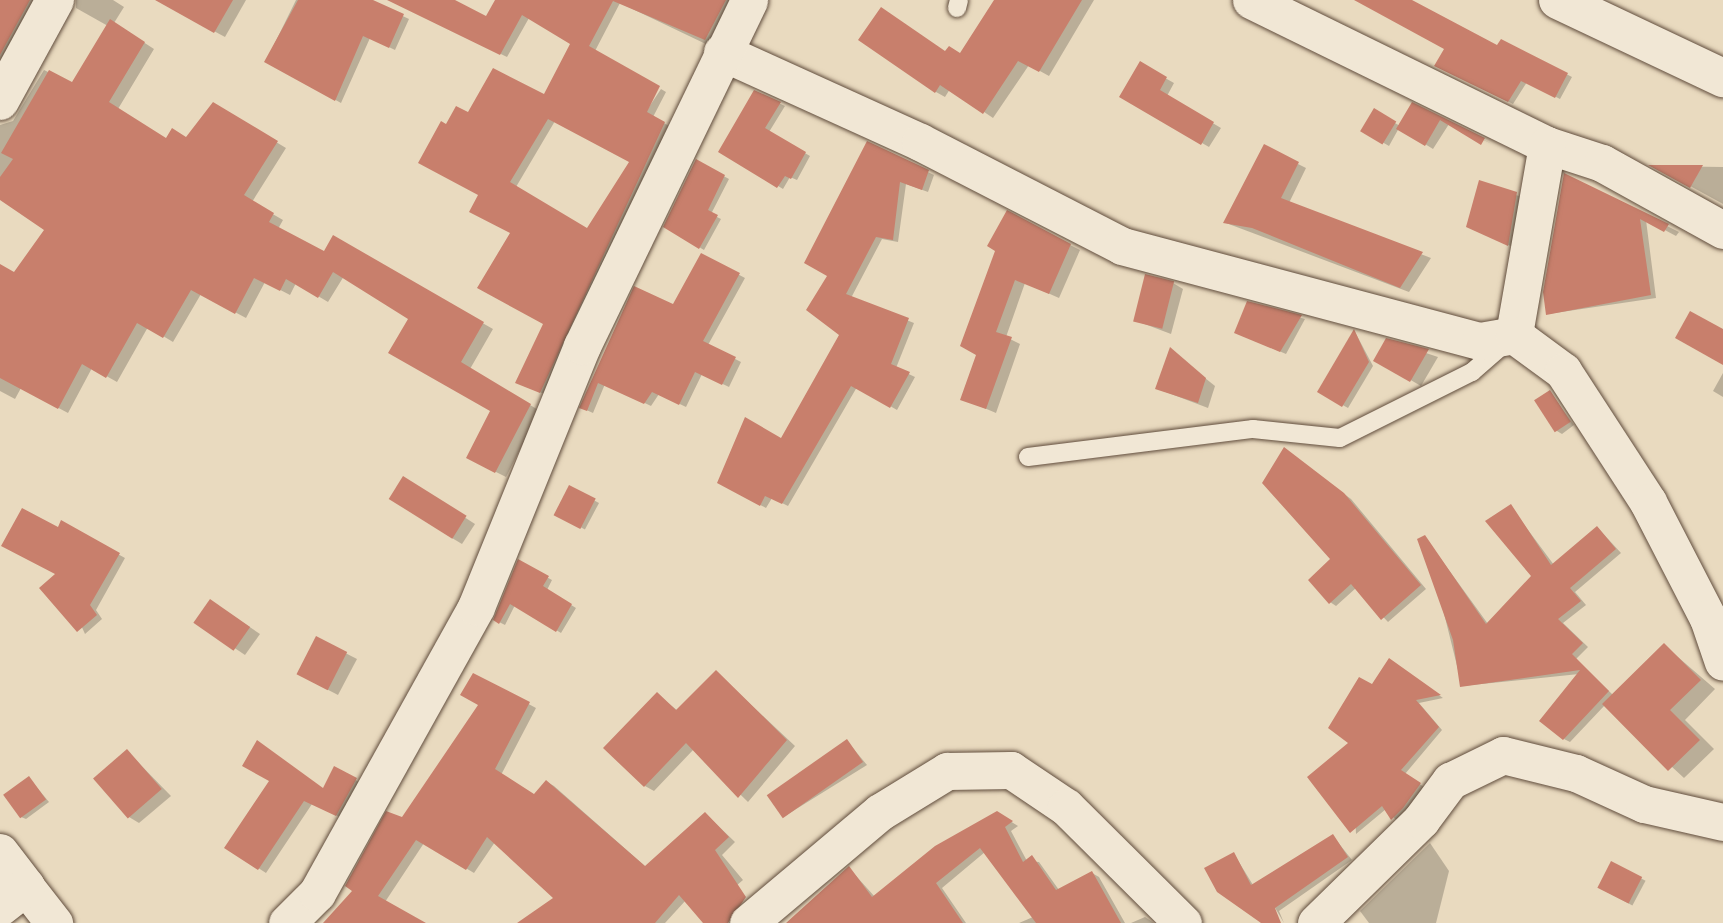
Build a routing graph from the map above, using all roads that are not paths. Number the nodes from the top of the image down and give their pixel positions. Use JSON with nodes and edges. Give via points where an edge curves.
{"nodes":[{"id":1,"x":55,"y":0,"type":"edge"},
{"id":2,"x":749,"y":0,"type":"edge"},
{"id":3,"x":1251,"y":0,"type":"edge"},
{"id":4,"x":1558,"y":0,"type":"edge"},
{"id":5,"x":722,"y":52,"type":"junction"},
{"id":6,"x":1723,"y":78,"type":"edge"},
{"id":7,"x":0,"y":101,"type":"edge"},
{"id":8,"x":1547,"y":145,"type":"junction"},
{"id":9,"x":1723,"y":230,"type":"edge"},
{"id":10,"x":1514,"y":335,"type":"junction"},
{"id":11,"x":1028,"y":457,"type":"dead end"},
{"id":12,"x":1723,"y":662,"type":"edge"},
{"id":13,"x":1723,"y":822,"type":"edge"},
{"id":14,"x":0,"y":853,"type":"edge"},
{"id":15,"x":13,"y":897,"type":"edge"},
{"id":16,"x":54,"y":923,"type":"edge"},
{"id":17,"x":287,"y":923,"type":"edge"},
{"id":18,"x":748,"y":923,"type":"edge"},
{"id":19,"x":1183,"y":923,"type":"edge"},
{"id":20,"x":1316,"y":923,"type":"edge"}],
"edges":[{"from":1,"to":7,"type":"main road"},
{"from":2,"to":5,"type":"street"},
{"from":3,"to":8,"type":"street"},
{"from":4,"to":6,"type":"main road"},
{"from":5,"to":10,"type":"street","via":[[920,142],[1122,246],[1480,341]]},
{"from":5,"to":17,"type":"street","via":[[582,346],[476,607],[317,893]]},
{"from":8,"to":9,"type":"street","via":[[1602,163]]},
{"from":8,"to":10,"type":"street"},
{"from":10,"to":11,"type":"lane","via":[[1472,372],[1340,438],[1253,429]]},
{"from":10,"to":12,"type":"street","via":[[1563,371],[1634,481],[1708,618]]},
{"from":13,"to":20,"type":"street","via":[[1644,804],[1576,773],[1503,755],[1450,781],[1421,820]]},
{"from":14,"to":15,"type":"main road"},
{"from":15,"to":16,"type":"street"},
{"from":18,"to":19,"type":"street","via":[[880,812],[947,771],[1011,770],[1066,807]]}]}
